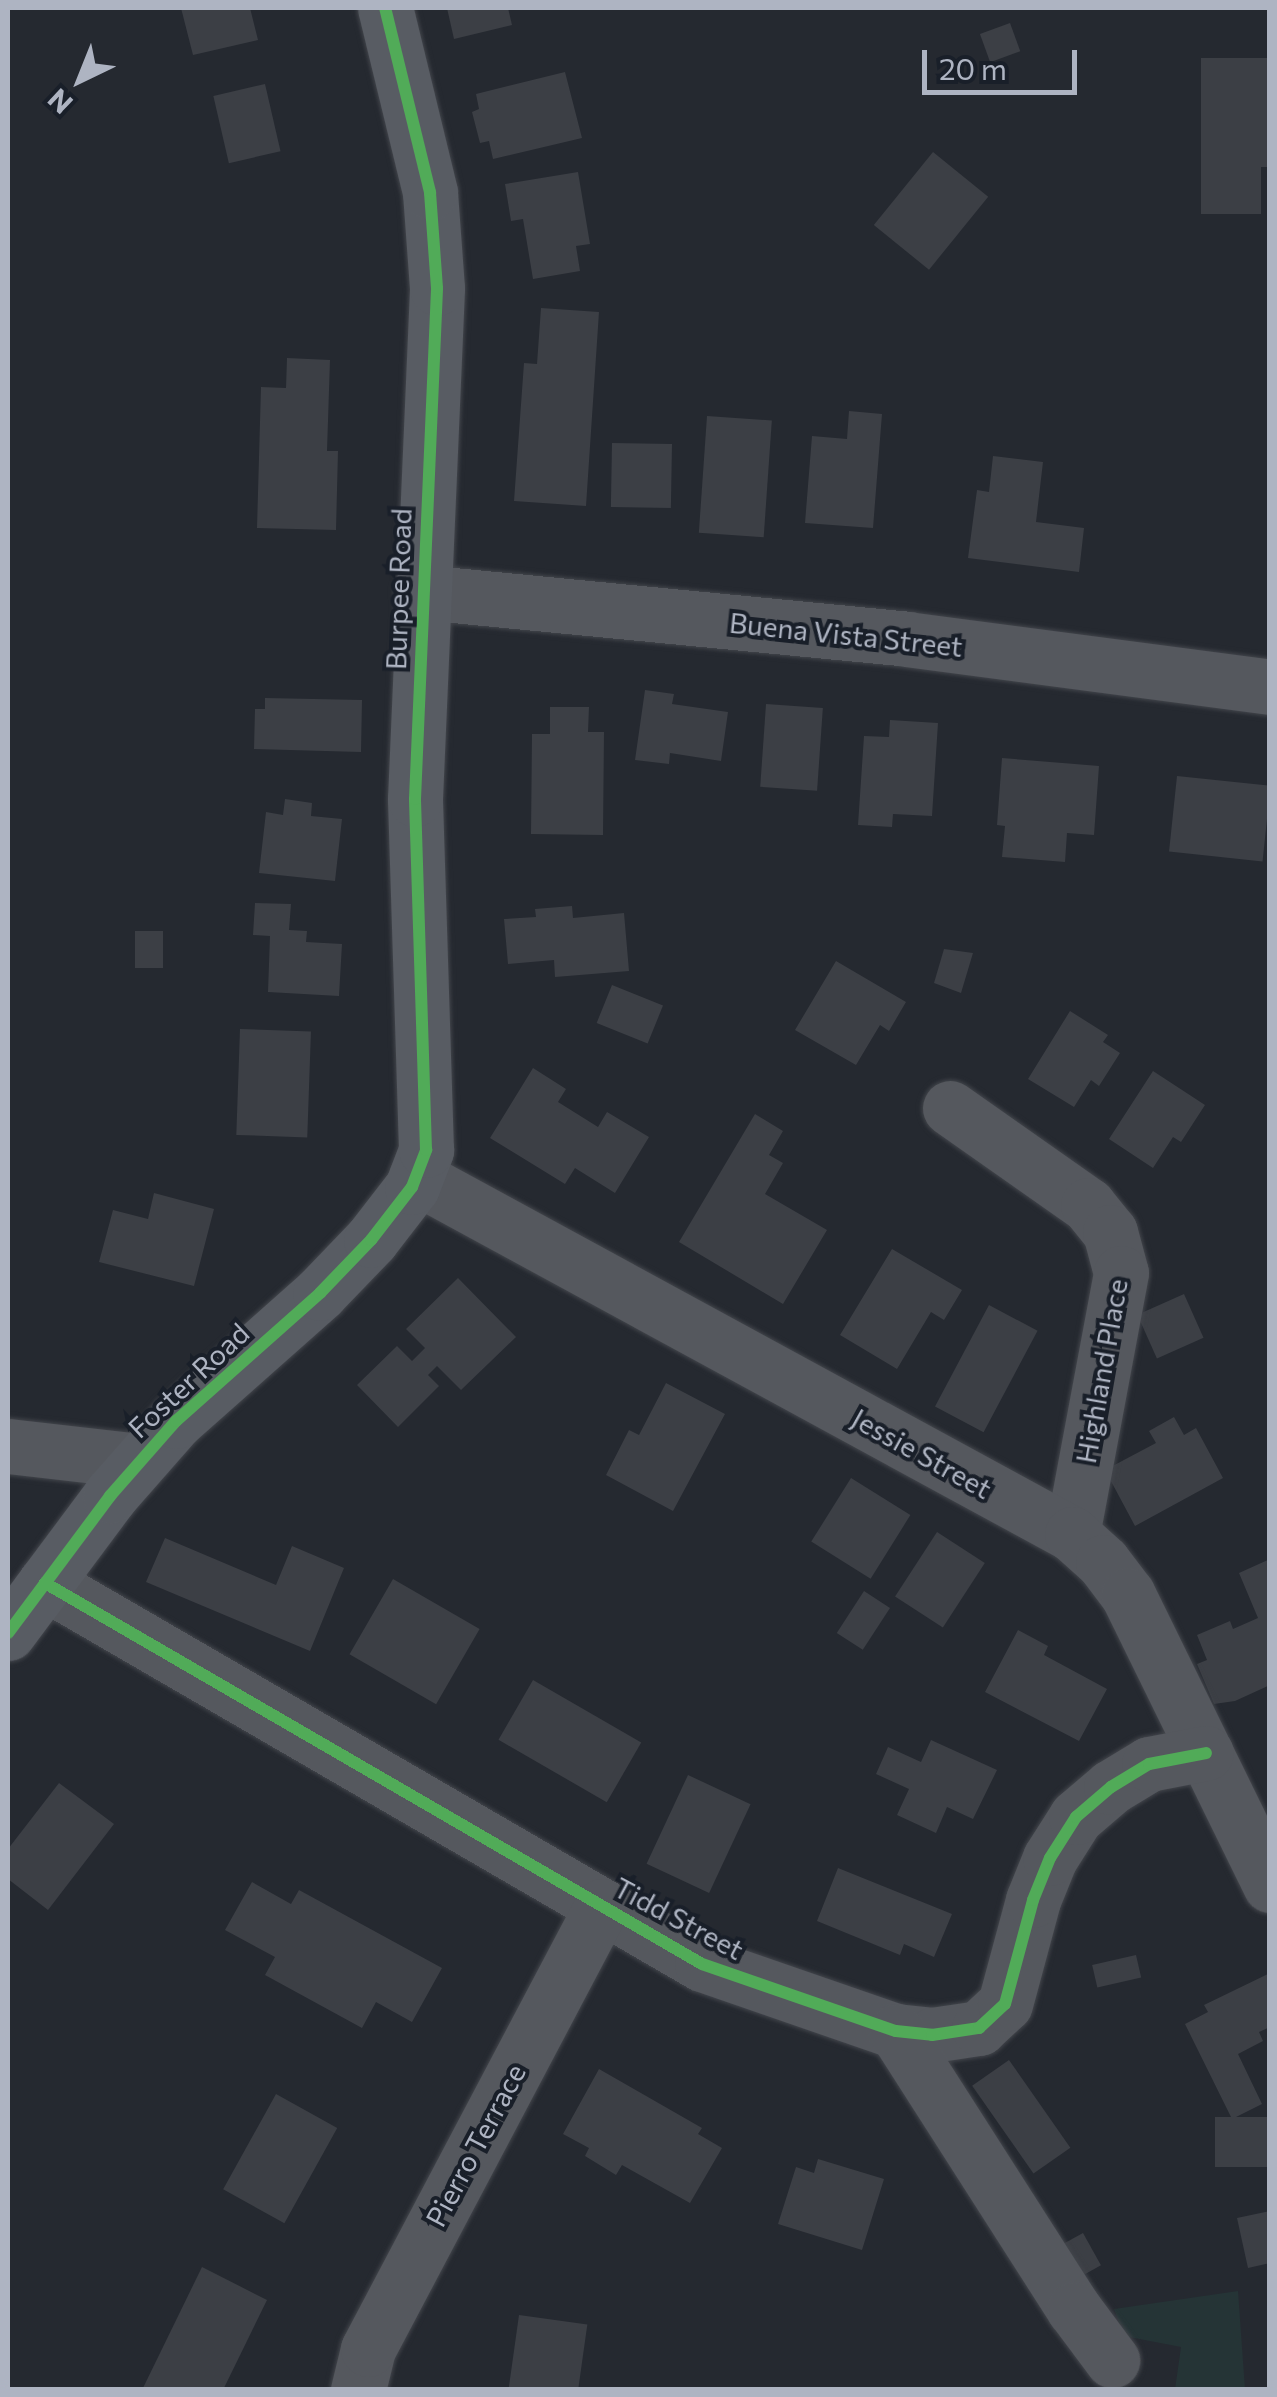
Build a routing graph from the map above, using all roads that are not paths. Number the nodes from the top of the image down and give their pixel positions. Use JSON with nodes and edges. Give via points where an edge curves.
{"nodes":[{"id":1,"x":385,"y":8,"type":"edge"},
{"id":2,"x":422,"y":592,"type":"junction"},
{"id":3,"x":1270,"y":686,"type":"edge"},
{"id":4,"x":950,"y":1108,"type":"dead end"},
{"id":5,"x":416,"y":1177,"type":"junction"},
{"id":6,"x":8,"y":1446,"type":"edge"},
{"id":7,"x":139,"y":1461,"type":"junction"},
{"id":8,"x":1072,"y":1534,"type":"junction"},
{"id":9,"x":23,"y":1603,"type":"edge"},
{"id":10,"x":1206,"y":1753,"type":"junction"},
{"id":11,"x":1270,"y":1884,"type":"edge"},
{"id":12,"x":602,"y":1906,"type":"junction"},
{"id":13,"x":896,"y":2031,"type":"junction"},
{"id":14,"x":1112,"y":2360,"type":"dead end"},
{"id":15,"x":358,"y":2390,"type":"edge"}],
"edges":[{"from":1,"to":2,"type":"street","name":"Burpee Road","via":[[430,192],[437,288]]},
{"from":2,"to":3,"type":"street","name":"Buena Vista Street","via":[[907,639]]},
{"from":2,"to":5,"type":"street","name":"Burpee Road","via":[[415,799],[426,1150]]},
{"from":4,"to":8,"type":"street","name":"Highland Place","via":[[1088,1205],[1110,1232],[1121,1273]]},
{"from":5,"to":7,"type":"street","name":"Foster Road","via":[[371,1240],[320,1293]]},
{"from":5,"to":8,"type":"street","name":"Jessie Street"},
{"from":6,"to":7,"type":"street"},
{"from":7,"to":9,"type":"street","name":"Foster Road"},
{"from":8,"to":10,"type":"street","name":"Jessie Street","via":[[1128,1595]]},
{"from":9,"to":12,"type":"street","name":"Tidd Street"},
{"from":10,"to":11,"type":"street","name":"Jessie Street"},
{"from":10,"to":13,"type":"street","name":"Tidd Street","via":[[1149,1764],[1076,1817],[1033,1900],[1005,2004],[979,2028],[932,2035]]},
{"from":12,"to":13,"type":"street","name":"Tidd Street","via":[[702,1964]]},
{"from":12,"to":15,"type":"street","name":"Pierro Terrace","via":[[376,2332]]},
{"from":13,"to":14,"type":"street"}]}
